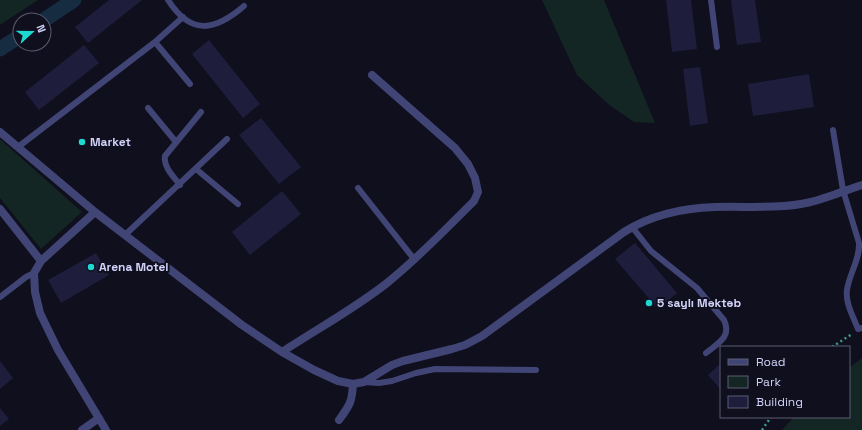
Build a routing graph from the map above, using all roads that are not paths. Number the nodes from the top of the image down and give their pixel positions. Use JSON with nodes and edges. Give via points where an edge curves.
{"nodes":[{"id":1,"x":168,"y":0,"type":"edge"},
{"id":2,"x":711,"y":0,"type":"edge"},
{"id":3,"x":244,"y":6,"type":"dead end"},
{"id":4,"x":183,"y":17,"type":"junction"},
{"id":5,"x":155,"y":42,"type":"junction"},
{"id":6,"x":717,"y":47,"type":"dead end"},
{"id":7,"x":372,"y":75,"type":"dead end"},
{"id":8,"x":190,"y":84,"type":"dead end"},
{"id":9,"x":148,"y":108,"type":"dead end"},
{"id":10,"x":201,"y":112,"type":"dead end"},
{"id":11,"x":833,"y":130,"type":"dead end"},
{"id":12,"x":0,"y":132,"type":"edge"},
{"id":13,"x":227,"y":139,"type":"dead end"},
{"id":14,"x":176,"y":142,"type":"junction"},
{"id":15,"x":18,"y":147,"type":"junction"},
{"id":16,"x":196,"y":169,"type":"junction"},
{"id":17,"x":862,"y":184,"type":"edge"},
{"id":18,"x":180,"y":185,"type":"junction"},
{"id":19,"x":358,"y":188,"type":"dead end"},
{"id":20,"x":843,"y":190,"type":"junction"},
{"id":21,"x":238,"y":204,"type":"dead end"},
{"id":22,"x":0,"y":208,"type":"edge"},
{"id":23,"x":95,"y":212,"type":"junction"},
{"id":24,"x":632,"y":227,"type":"junction"},
{"id":25,"x":125,"y":235,"type":"junction"},
{"id":26,"x":414,"y":259,"type":"junction"},
{"id":27,"x":41,"y":261,"type":"junction"},
{"id":28,"x":34,"y":274,"type":"junction"},
{"id":29,"x":0,"y":297,"type":"edge"},
{"id":30,"x":860,"y":328,"type":"edge"},
{"id":31,"x":282,"y":352,"type":"junction"},
{"id":32,"x":706,"y":353,"type":"dead end"},
{"id":33,"x":536,"y":370,"type":"dead end"},
{"id":34,"x":364,"y":382,"type":"junction"},
{"id":35,"x":353,"y":384,"type":"junction"},
{"id":36,"x":99,"y":418,"type":"junction"},
{"id":37,"x":340,"y":420,"type":"dead end"},
{"id":38,"x":82,"y":430,"type":"edge"},
{"id":39,"x":106,"y":430,"type":"edge"}],
"edges":[{"from":1,"to":4,"type":"lane"},
{"from":2,"to":6,"type":"lane"},
{"from":3,"to":4,"type":"lane","via":[[223,21],[206,26],[188,23]]},
{"from":4,"to":5,"type":"lane"},
{"from":5,"to":8,"type":"lane"},
{"from":5,"to":15,"type":"lane"},
{"from":7,"to":26,"type":"street","via":[[455,148],[475,178],[478,192],[474,201]]},
{"from":9,"to":14,"type":"lane"},
{"from":10,"to":14,"type":"lane"},
{"from":11,"to":20,"type":"lane"},
{"from":12,"to":15,"type":"street"},
{"from":13,"to":16,"type":"lane"},
{"from":14,"to":18,"type":"lane","via":[[164,161]]},
{"from":15,"to":23,"type":"street"},
{"from":16,"to":18,"type":"lane"},
{"from":16,"to":21,"type":"lane"},
{"from":17,"to":20,"type":"street"},
{"from":18,"to":25,"type":"lane"},
{"from":19,"to":26,"type":"lane"},
{"from":20,"to":24,"type":"street","via":[[801,204],[778,207],[715,207],[684,210],[664,214]]},
{"from":20,"to":30,"type":"lane","via":[[860,251],[847,291],[848,302]]},
{"from":22,"to":27,"type":"street"},
{"from":23,"to":25,"type":"street"},
{"from":23,"to":27,"type":"street"},
{"from":24,"to":32,"type":"lane","via":[[651,251],[697,288],[724,320],[727,333]]},
{"from":24,"to":34,"type":"street","via":[[482,336],[465,345],[392,365]]},
{"from":25,"to":31,"type":"street","via":[[242,326]]},
{"from":26,"to":31,"type":"street","via":[[360,303]]},
{"from":27,"to":28,"type":"street"},
{"from":28,"to":29,"type":"lane"},
{"from":28,"to":36,"type":"street","via":[[40,313],[58,350]]},
{"from":31,"to":35,"type":"street","via":[[338,381]]},
{"from":33,"to":34,"type":"lane","via":[[435,369],[392,381]]},
{"from":34,"to":35,"type":"street"},
{"from":35,"to":37,"type":"street","via":[[350,405]]},
{"from":36,"to":38,"type":"street"},
{"from":36,"to":39,"type":"street"}]}
